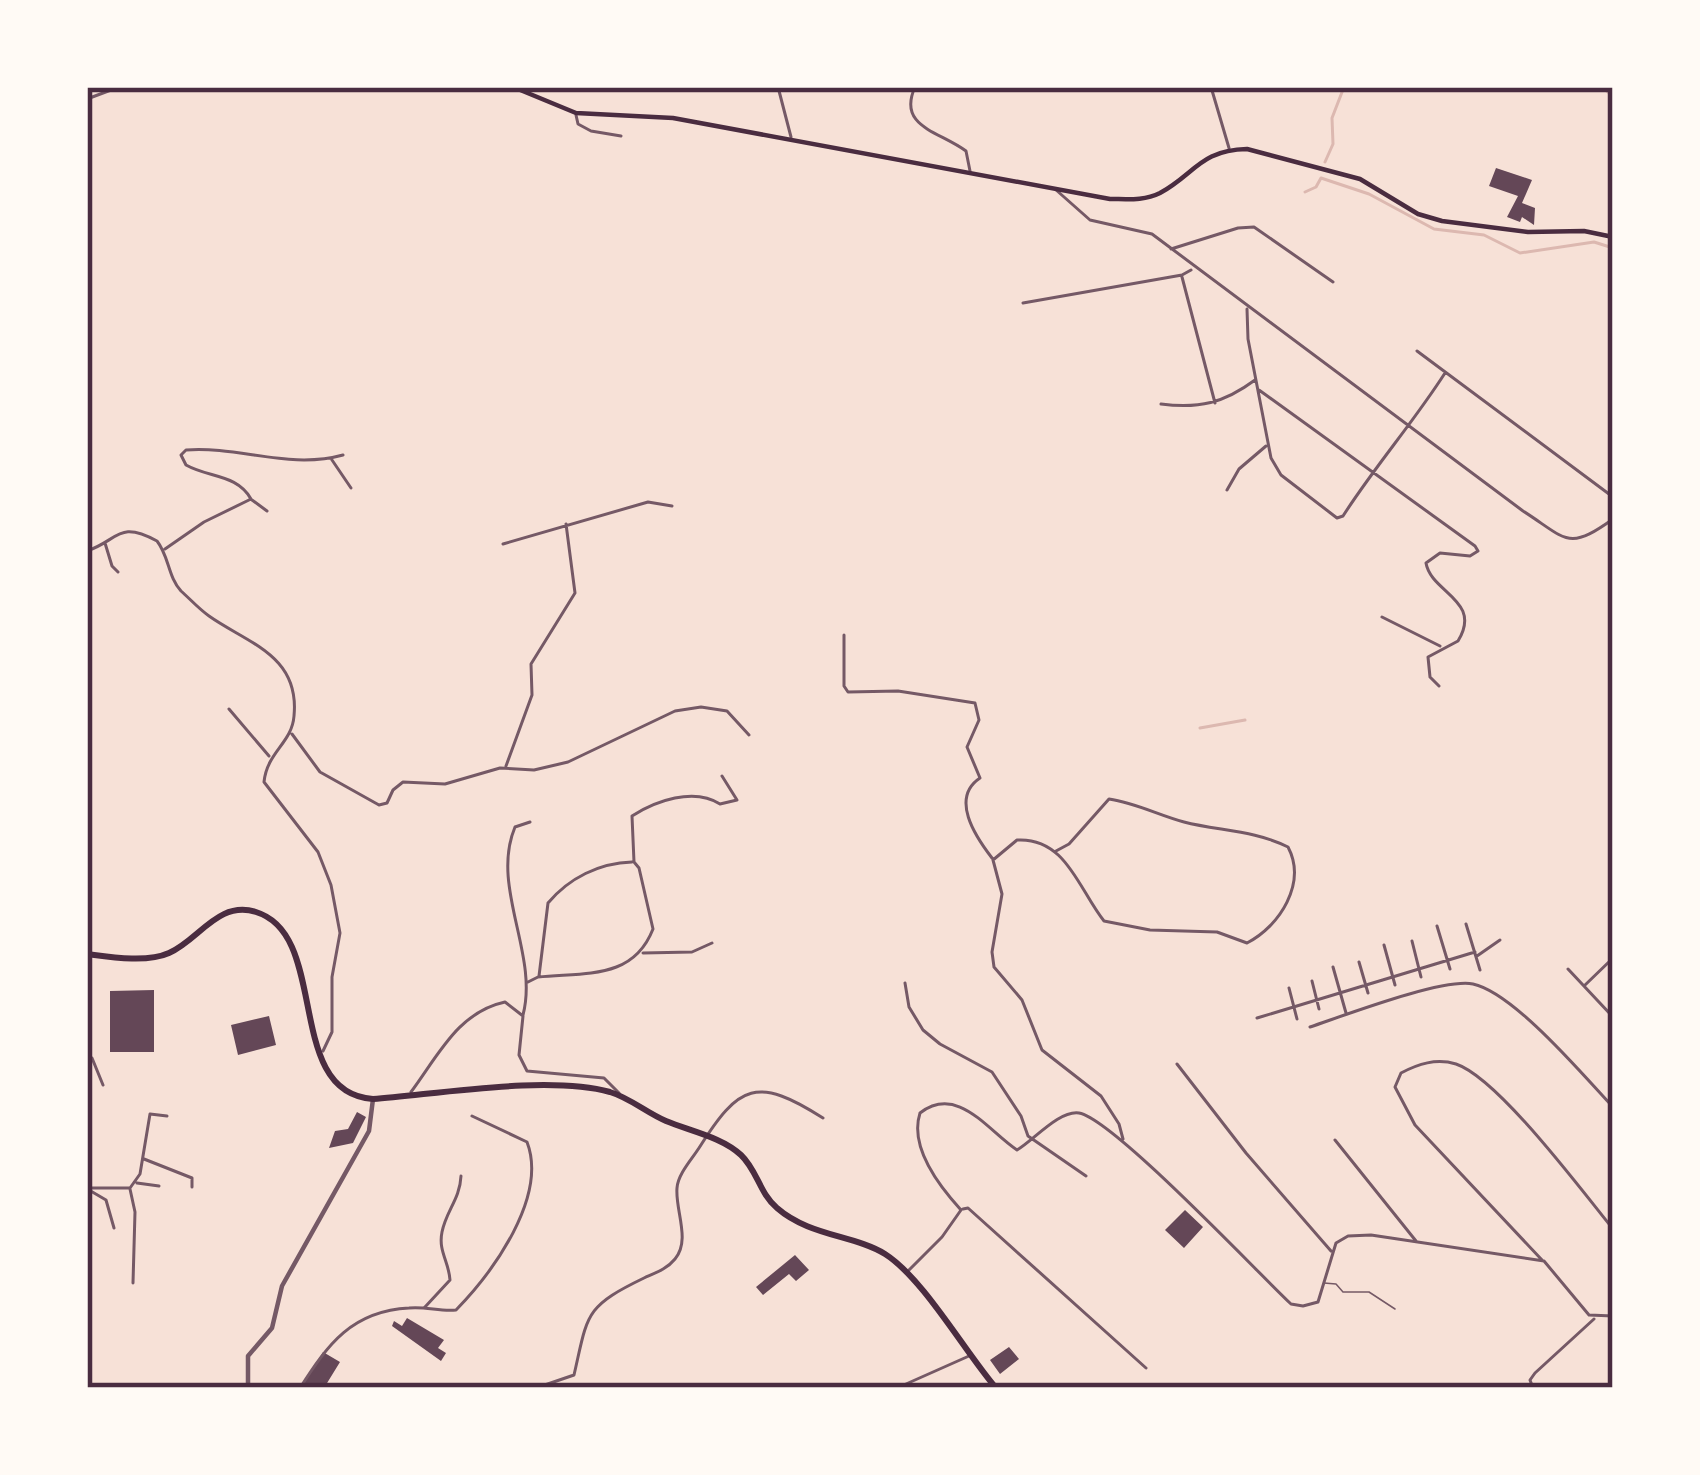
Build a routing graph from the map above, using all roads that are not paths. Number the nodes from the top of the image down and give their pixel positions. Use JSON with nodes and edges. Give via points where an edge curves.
{"nodes":[{"id":1,"x":119,"y":87,"type":"edge"},
{"id":2,"x":514,"y":87,"type":"edge"},
{"id":3,"x":778,"y":87,"type":"edge"},
{"id":4,"x":916,"y":87,"type":"edge"},
{"id":5,"x":1211,"y":87,"type":"edge"},
{"id":6,"x":87,"y":99,"type":"edge"},
{"id":7,"x":576,"y":113,"type":"junction"},
{"id":8,"x":621,"y":136,"type":"dead end"},
{"id":9,"x":794,"y":142,"type":"junction"},
{"id":10,"x":1229,"y":149,"type":"junction"},
{"id":11,"x":970,"y":173,"type":"junction"},
{"id":12,"x":1054,"y":188,"type":"junction"},
{"id":13,"x":1613,"y":237,"type":"edge"},
{"id":14,"x":1170,"y":249,"type":"junction"},
{"id":15,"x":1193,"y":268,"type":"junction"},
{"id":16,"x":1182,"y":275,"type":"junction"},
{"id":17,"x":1333,"y":283,"type":"dead end"},
{"id":18,"x":1022,"y":303,"type":"dead end"},
{"id":19,"x":1247,"y":307,"type":"junction"},
{"id":20,"x":1417,"y":351,"type":"dead end"},
{"id":21,"x":1445,"y":373,"type":"junction"},
{"id":22,"x":1256,"y":379,"type":"junction"},
{"id":23,"x":1258,"y":390,"type":"junction"},
{"id":24,"x":1215,"y":403,"type":"junction"},
{"id":25,"x":1161,"y":404,"type":"dead end"},
{"id":26,"x":1412,"y":425,"type":"junction"},
{"id":27,"x":1268,"y":445,"type":"junction"},
{"id":28,"x":343,"y":455,"type":"dead end"},
{"id":29,"x":331,"y":458,"type":"junction"},
{"id":30,"x":1371,"y":472,"type":"junction"},
{"id":31,"x":351,"y":488,"type":"dead end"},
{"id":32,"x":1227,"y":490,"type":"dead end"},
{"id":33,"x":1613,"y":497,"type":"edge"},
{"id":34,"x":251,"y":499,"type":"junction"},
{"id":35,"x":672,"y":506,"type":"dead end"},
{"id":36,"x":268,"y":511,"type":"dead end"},
{"id":37,"x":1613,"y":519,"type":"edge"},
{"id":38,"x":566,"y":524,"type":"junction"},
{"id":39,"x":104,"y":541,"type":"junction"},
{"id":40,"x":503,"y":544,"type":"dead end"},
{"id":41,"x":164,"y":550,"type":"junction"},
{"id":42,"x":87,"y":551,"type":"edge"},
{"id":43,"x":118,"y":572,"type":"dead end"},
{"id":44,"x":1382,"y":617,"type":"dead end"},
{"id":45,"x":844,"y":635,"type":"dead end"},
{"id":46,"x":1441,"y":647,"type":"junction"},
{"id":47,"x":1439,"y":686,"type":"dead end"},
{"id":48,"x":229,"y":709,"type":"dead end"},
{"id":49,"x":291,"y":733,"type":"junction"},
{"id":50,"x":749,"y":735,"type":"dead end"},
{"id":51,"x":270,"y":757,"type":"junction"},
{"id":52,"x":506,"y":768,"type":"junction"},
{"id":53,"x":722,"y":776,"type":"dead end"},
{"id":54,"x":530,"y":822,"type":"dead end"},
{"id":55,"x":87,"y":830,"type":"edge"},
{"id":56,"x":1056,"y":851,"type":"junction"},
{"id":57,"x":993,"y":860,"type":"junction"},
{"id":58,"x":634,"y":862,"type":"junction"},
{"id":59,"x":87,"y":865,"type":"edge"},
{"id":60,"x":1466,"y":923,"type":"dead end"},
{"id":61,"x":1437,"y":926,"type":"dead end"},
{"id":62,"x":1500,"y":940,"type":"dead end"},
{"id":63,"x":1412,"y":941,"type":"dead end"},
{"id":64,"x":712,"y":943,"type":"dead end"},
{"id":65,"x":1384,"y":945,"type":"dead end"},
{"id":66,"x":642,"y":953,"type":"junction"},
{"id":67,"x":87,"y":954,"type":"edge"},
{"id":68,"x":1476,"y":954,"type":"junction"},
{"id":69,"x":1613,"y":958,"type":"edge"},
{"id":70,"x":1447,"y":961,"type":"junction"},
{"id":71,"x":1359,"y":962,"type":"dead end"},
{"id":72,"x":1333,"y":967,"type":"dead end"},
{"id":73,"x":1420,"y":969,"type":"junction"},
{"id":74,"x":1450,"y":969,"type":"dead end"},
{"id":75,"x":1568,"y":969,"type":"dead end"},
{"id":76,"x":1480,"y":970,"type":"dead end"},
{"id":77,"x":538,"y":977,"type":"junction"},
{"id":78,"x":1393,"y":977,"type":"junction"},
{"id":79,"x":1421,"y":977,"type":"dead end"},
{"id":80,"x":1312,"y":981,"type":"dead end"},
{"id":81,"x":529,"y":982,"type":"junction"},
{"id":82,"x":905,"y":983,"type":"dead end"},
{"id":83,"x":1395,"y":985,"type":"dead end"},
{"id":84,"x":1366,"y":986,"type":"junction"},
{"id":85,"x":1584,"y":986,"type":"junction"},
{"id":86,"x":1289,"y":988,"type":"dead end"},
{"id":87,"x":1340,"y":993,"type":"junction"},
{"id":88,"x":1368,"y":993,"type":"dead end"},
{"id":89,"x":1316,"y":1000,"type":"junction"},
{"id":90,"x":1294,"y":1007,"type":"junction"},
{"id":91,"x":1319,"y":1009,"type":"dead end"},
{"id":92,"x":1612,"y":1012,"type":"edge"},
{"id":93,"x":1346,"y":1015,"type":"junction"},
{"id":94,"x":523,"y":1016,"type":"junction"},
{"id":95,"x":1257,"y":1018,"type":"dead end"},
{"id":96,"x":1297,"y":1018,"type":"dead end"},
{"id":97,"x":1310,"y":1027,"type":"dead end"},
{"id":98,"x":321,"y":1054,"type":"junction"},
{"id":99,"x":87,"y":1059,"type":"edge"},
{"id":100,"x":1177,"y":1064,"type":"dead end"},
{"id":101,"x":103,"y":1085,"type":"dead end"},
{"id":102,"x":410,"y":1094,"type":"junction"},
{"id":103,"x":621,"y":1096,"type":"junction"},
{"id":104,"x":373,"y":1099,"type":"junction"},
{"id":105,"x":1613,"y":1107,"type":"edge"},
{"id":106,"x":167,"y":1116,"type":"dead end"},
{"id":107,"x":472,"y":1116,"type":"dead end"},
{"id":108,"x":823,"y":1118,"type":"dead end"},
{"id":109,"x":706,"y":1136,"type":"junction"},
{"id":110,"x":1032,"y":1140,"type":"junction"},
{"id":111,"x":1123,"y":1140,"type":"junction"},
{"id":112,"x":1335,"y":1140,"type":"dead end"},
{"id":113,"x":142,"y":1159,"type":"junction"},
{"id":114,"x":461,"y":1176,"type":"dead end"},
{"id":115,"x":1086,"y":1176,"type":"dead end"},
{"id":116,"x":135,"y":1183,"type":"junction"},
{"id":117,"x":159,"y":1186,"type":"dead end"},
{"id":118,"x":192,"y":1187,"type":"dead end"},
{"id":119,"x":87,"y":1188,"type":"edge"},
{"id":120,"x":130,"y":1188,"type":"junction"},
{"id":121,"x":961,"y":1210,"type":"junction"},
{"id":122,"x":114,"y":1228,"type":"dead end"},
{"id":123,"x":1613,"y":1229,"type":"edge"},
{"id":124,"x":1417,"y":1243,"type":"junction"},
{"id":125,"x":1331,"y":1251,"type":"junction"},
{"id":126,"x":1544,"y":1261,"type":"junction"},
{"id":127,"x":906,"y":1272,"type":"junction"},
{"id":128,"x":133,"y":1283,"type":"dead end"},
{"id":129,"x":1324,"y":1283,"type":"junction"},
{"id":130,"x":423,"y":1308,"type":"junction"},
{"id":131,"x":1395,"y":1309,"type":"dead end"},
{"id":132,"x":1613,"y":1316,"type":"edge"},
{"id":133,"x":1595,"y":1318,"type":"junction"},
{"id":134,"x":970,"y":1355,"type":"junction"},
{"id":135,"x":1146,"y":1368,"type":"dead end"},
{"id":136,"x":248,"y":1388,"type":"edge"},
{"id":137,"x":301,"y":1388,"type":"edge"},
{"id":138,"x":536,"y":1388,"type":"edge"},
{"id":139,"x":897,"y":1388,"type":"edge"},
{"id":140,"x":996,"y":1388,"type":"edge"},
{"id":141,"x":1533,"y":1388,"type":"edge"}],
"edges":[{"from":1,"to":6,"type":"street"},
{"from":2,"to":7,"type":"main road"},
{"from":3,"to":9,"type":"street"},
{"from":4,"to":11,"type":"street","via":[[914,120],[963,148]]},
{"from":5,"to":10,"type":"street"},
{"from":7,"to":8,"type":"street","via":[[586,129]]},
{"from":7,"to":9,"type":"main road","via":[[673,118]]},
{"from":9,"to":11,"type":"main road"},
{"from":10,"to":12,"type":"main road","via":[[1143,199]]},
{"from":10,"to":13,"type":"main road","via":[[1360,178],[1442,221]]},
{"from":11,"to":12,"type":"main road"},
{"from":12,"to":14,"type":"street","via":[[1090,220],[1144,230]]},
{"from":14,"to":15,"type":"street"},
{"from":14,"to":17,"type":"street","via":[[1255,227]]},
{"from":15,"to":16,"type":"street"},
{"from":15,"to":19,"type":"street"},
{"from":16,"to":18,"type":"street"},
{"from":16,"to":24,"type":"street"},
{"from":19,"to":22,"type":"street"},
{"from":19,"to":26,"type":"street"},
{"from":20,"to":21,"type":"street"},
{"from":21,"to":26,"type":"street"},
{"from":21,"to":33,"type":"street"},
{"from":22,"to":23,"type":"street"},
{"from":22,"to":24,"type":"street"},
{"from":23,"to":27,"type":"street"},
{"from":23,"to":30,"type":"street"},
{"from":24,"to":25,"type":"street"},
{"from":26,"to":30,"type":"street"},
{"from":26,"to":37,"type":"street","via":[[1568,540]]},
{"from":27,"to":30,"type":"street","via":[[1282,475],[1337,518]]},
{"from":27,"to":32,"type":"street"},
{"from":28,"to":29,"type":"street"},
{"from":29,"to":31,"type":"street"},
{"from":29,"to":34,"type":"street","via":[[293,463],[217,448],[182,452],[186,465],[234,481]]},
{"from":30,"to":46,"type":"street","via":[[1478,550],[1433,555],[1426,563],[1463,616],[1462,636]]},
{"from":34,"to":36,"type":"street"},
{"from":34,"to":41,"type":"street"},
{"from":35,"to":38,"type":"street","via":[[648,502]]},
{"from":38,"to":40,"type":"street"},
{"from":38,"to":52,"type":"street","via":[[575,593],[532,664],[532,695]]},
{"from":39,"to":41,"type":"street","via":[[136,532]]},
{"from":39,"to":42,"type":"street"},
{"from":39,"to":43,"type":"street"},
{"from":41,"to":49,"type":"street","via":[[180,589],[279,666],[294,701]]},
{"from":44,"to":46,"type":"street"},
{"from":45,"to":57,"type":"street","via":[[848,692],[975,703],[979,720],[968,747],[980,778],[964,803]]},
{"from":46,"to":47,"type":"street","via":[[1428,657]]},
{"from":48,"to":51,"type":"street"},
{"from":49,"to":51,"type":"street"},
{"from":49,"to":52,"type":"street","via":[[320,772],[379,805],[403,782],[445,784]]},
{"from":50,"to":52,"type":"street","via":[[728,711],[688,708],[568,762]]},
{"from":51,"to":98,"type":"street","via":[[266,789],[325,866],[340,933],[332,1032]]},
{"from":53,"to":58,"type":"street","via":[[737,800],[685,795],[634,812]]},
{"from":54,"to":81,"type":"street","via":[[515,826],[510,860]]},
{"from":55,"to":59,"type":"highway"},
{"from":56,"to":56,"type":"street","via":[[1104,921],[1217,932],[1247,943],[1281,914],[1294,871],[1292,852],[1270,839],[1109,799]]},
{"from":56,"to":57,"type":"street","via":[[1017,840]]},
{"from":57,"to":111,"type":"street","via":[[1002,894],[992,960],[1022,1000],[1042,1050],[1101,1096]]},
{"from":58,"to":66,"type":"street","via":[[653,929]]},
{"from":58,"to":77,"type":"street","via":[[590,871],[555,894]]},
{"from":60,"to":68,"type":"street"},
{"from":61,"to":70,"type":"street"},
{"from":62,"to":68,"type":"street"},
{"from":63,"to":73,"type":"street"},
{"from":64,"to":66,"type":"street","via":[[673,955]]},
{"from":65,"to":78,"type":"street"},
{"from":66,"to":77,"type":"street","via":[[611,970]]},
{"from":67,"to":98,"type":"highway","via":[[158,957],[221,914],[261,913],[289,940]]},
{"from":68,"to":70,"type":"street"},
{"from":68,"to":76,"type":"street"},
{"from":69,"to":85,"type":"street"},
{"from":70,"to":73,"type":"street"},
{"from":70,"to":74,"type":"street"},
{"from":71,"to":84,"type":"street"},
{"from":72,"to":87,"type":"street"},
{"from":73,"to":78,"type":"street"},
{"from":73,"to":79,"type":"street"},
{"from":75,"to":85,"type":"street"},
{"from":77,"to":81,"type":"street"},
{"from":78,"to":83,"type":"street"},
{"from":78,"to":84,"type":"street"},
{"from":80,"to":89,"type":"street"},
{"from":81,"to":94,"type":"street"},
{"from":82,"to":110,"type":"street","via":[[923,1030],[992,1072]]},
{"from":84,"to":87,"type":"street"},
{"from":84,"to":88,"type":"street"},
{"from":85,"to":92,"type":"street"},
{"from":86,"to":90,"type":"street"},
{"from":87,"to":89,"type":"street"},
{"from":87,"to":93,"type":"street"},
{"from":89,"to":90,"type":"street"},
{"from":89,"to":91,"type":"street"},
{"from":90,"to":95,"type":"street"},
{"from":90,"to":96,"type":"street"},
{"from":93,"to":97,"type":"street"},
{"from":93,"to":105,"type":"street","via":[[1473,984],[1532,1024]]},
{"from":94,"to":102,"type":"street","via":[[506,1002],[469,1017]]},
{"from":94,"to":103,"type":"street","via":[[519,1055],[527,1071],[604,1078]]},
{"from":98,"to":104,"type":"highway","via":[[344,1092]]},
{"from":99,"to":101,"type":"street"},
{"from":100,"to":125,"type":"street"},
{"from":102,"to":103,"type":"highway","via":[[549,1086]]},
{"from":102,"to":104,"type":"highway"},
{"from":103,"to":109,"type":"highway"},
{"from":104,"to":136,"type":"street","via":[[369,1131],[282,1286],[272,1328],[248,1356]]},
{"from":106,"to":113,"type":"street","via":[[150,1114]]},
{"from":107,"to":130,"type":"street","via":[[527,1142],[534,1161],[527,1205],[460,1307]]},
{"from":108,"to":109,"type":"street","via":[[765,1091],[732,1102]]},
{"from":109,"to":127,"type":"highway","via":[[740,1155],[774,1207],[885,1254]]},
{"from":109,"to":138,"type":"street","via":[[676,1186],[679,1255],[603,1300],[581,1333],[574,1375]]},
{"from":110,"to":111,"type":"street","via":[[1077,1113]]},
{"from":110,"to":115,"type":"street"},
{"from":110,"to":121,"type":"street","via":[[1017,1150],[956,1104],[920,1113],[921,1153]]},
{"from":111,"to":129,"type":"street","via":[[1291,1304],[1315,1304]]},
{"from":112,"to":124,"type":"street"},
{"from":113,"to":116,"type":"street"},
{"from":113,"to":118,"type":"street","via":[[192,1178]]},
{"from":114,"to":130,"type":"street","via":[[442,1230],[450,1280]]},
{"from":116,"to":117,"type":"street"},
{"from":116,"to":120,"type":"street"},
{"from":119,"to":120,"type":"street"},
{"from":119,"to":122,"type":"street","via":[[106,1200]]},
{"from":120,"to":128,"type":"street"},
{"from":121,"to":127,"type":"street"},
{"from":121,"to":135,"type":"street","via":[[968,1208]]},
{"from":123,"to":126,"type":"street","via":[[1473,1072],[1437,1061],[1401,1073],[1395,1087],[1415,1125]]},
{"from":124,"to":125,"type":"street","via":[[1359,1235]]},
{"from":124,"to":126,"type":"street"},
{"from":125,"to":129,"type":"street"},
{"from":126,"to":133,"type":"street"},
{"from":127,"to":134,"type":"highway"},
{"from":129,"to":131,"type":"lane","via":[[1369,1292]]},
{"from":130,"to":137,"type":"street","via":[[395,1310],[333,1338]]},
{"from":132,"to":133,"type":"street"},
{"from":133,"to":141,"type":"street","via":[[1535,1373]]},
{"from":134,"to":139,"type":"street"},
{"from":134,"to":140,"type":"highway"}]}
